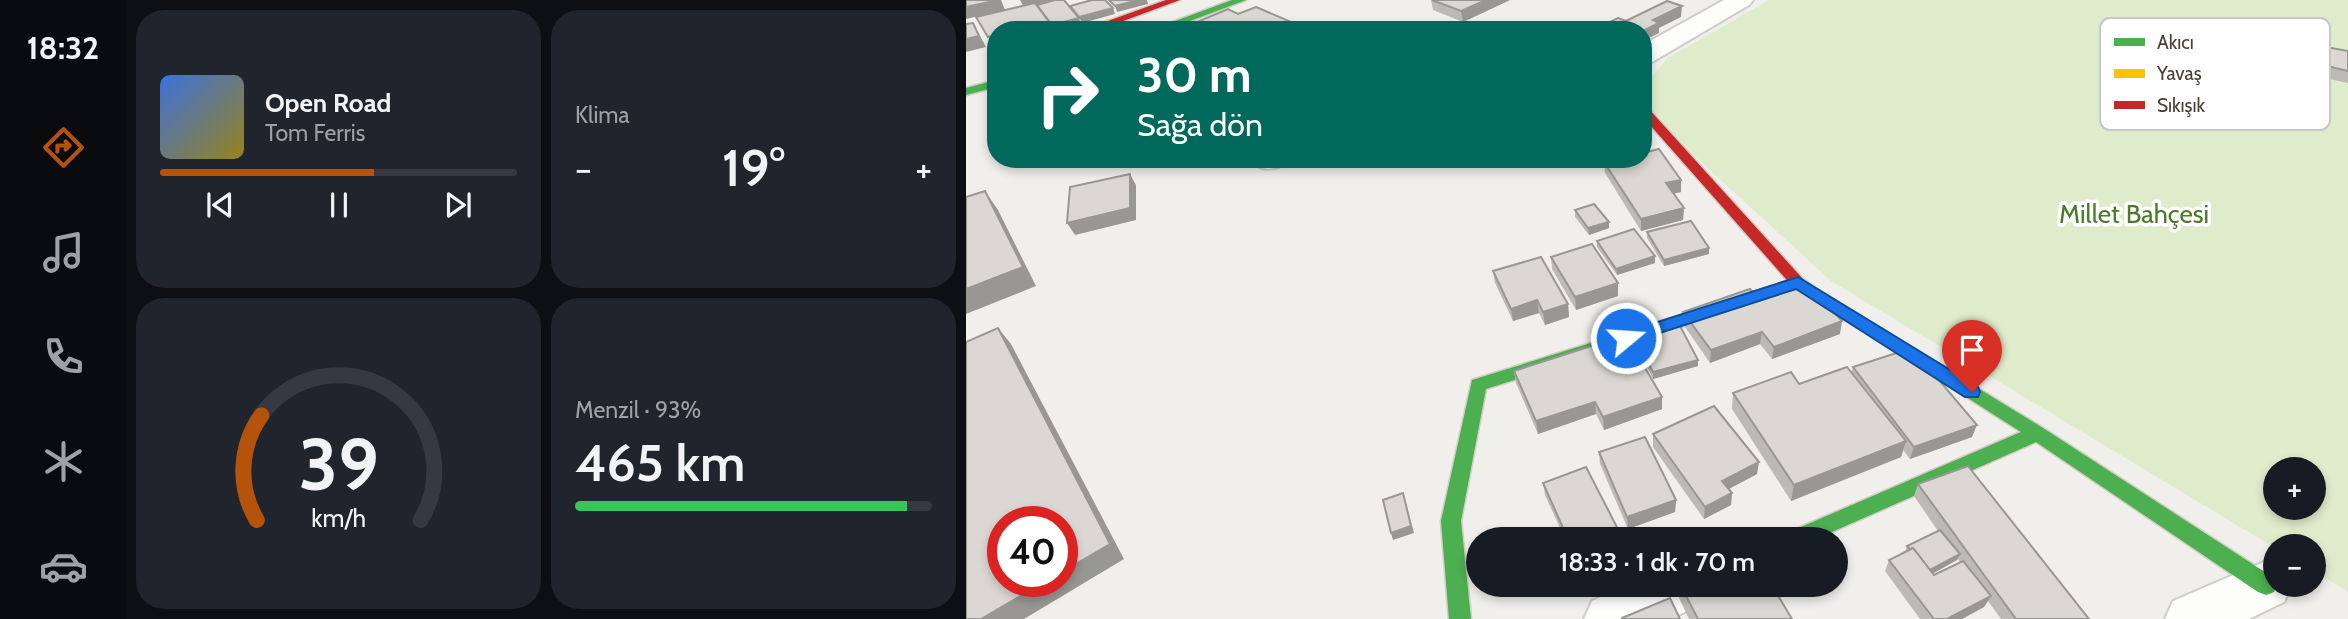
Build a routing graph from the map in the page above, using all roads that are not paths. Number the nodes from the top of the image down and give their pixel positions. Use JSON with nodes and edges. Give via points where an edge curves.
{"nodes":[{"id":1,"x":1175,"y":0,"type":"edge"},
{"id":2,"x":1241,"y":0,"type":"edge"},
{"id":3,"x":1741,"y":0,"type":"edge"},
{"id":4,"x":1114,"y":21,"type":"edge"},
{"id":5,"x":1182,"y":21,"type":"edge"},
{"id":6,"x":1652,"y":51,"type":"edge"},
{"id":7,"x":987,"y":86,"type":"edge"},
{"id":8,"x":966,"y":92,"type":"edge"},
{"id":9,"x":1652,"y":119,"type":"edge"},
{"id":10,"x":1798,"y":283,"type":"junction"},
{"id":11,"x":2036,"y":433,"type":"junction"},
{"id":12,"x":1821,"y":527,"type":"edge"},
{"id":13,"x":2263,"y":583,"type":"edge"},
{"id":14,"x":2263,"y":586,"type":"edge"},
{"id":15,"x":1661,"y":597,"type":"edge"},
{"id":16,"x":1460,"y":619,"type":"edge"},
{"id":17,"x":1611,"y":619,"type":"edge"},
{"id":18,"x":2192,"y":619,"type":"edge"}],
"edges":[{"from":1,"to":4,"type":"street"},
{"from":2,"to":5,"type":"street"},
{"from":3,"to":6,"type":"street"},
{"from":7,"to":8,"type":"street"},
{"from":9,"to":10,"type":"street"},
{"from":10,"to":11,"type":"street"},
{"from":10,"to":16,"type":"street","via":[[1478,385],[1451,521]]},
{"from":11,"to":12,"type":"street"},
{"from":11,"to":13,"type":"street"},
{"from":14,"to":18,"type":"street"},
{"from":15,"to":17,"type":"street"}]}
